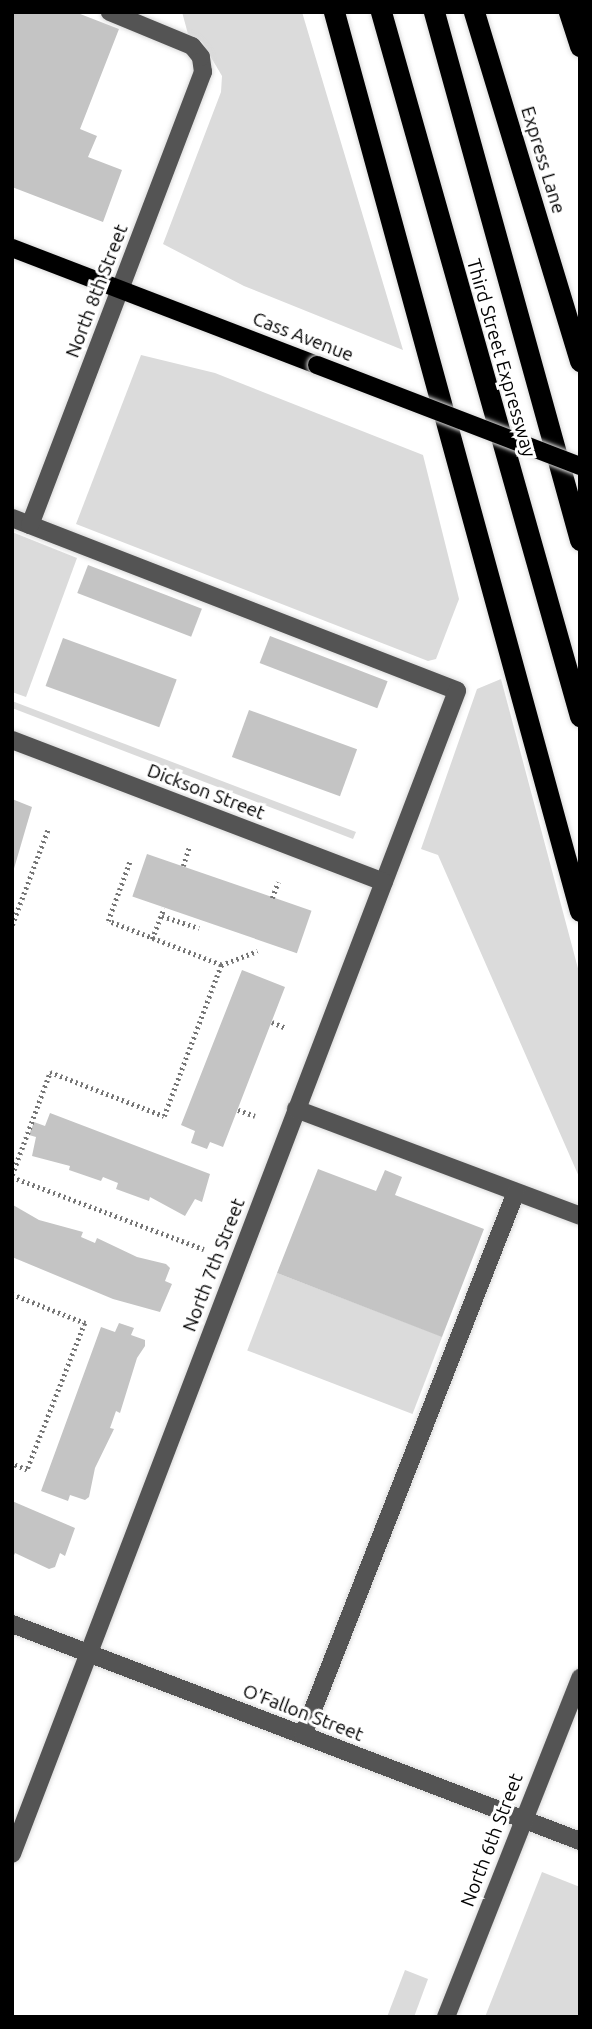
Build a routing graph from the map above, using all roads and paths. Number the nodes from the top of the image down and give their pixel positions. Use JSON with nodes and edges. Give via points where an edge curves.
{"nodes":[{"id":1,"x":110,"y":12,"type":"edge"},
{"id":2,"x":334,"y":12,"type":"edge"},
{"id":3,"x":381,"y":12,"type":"edge"},
{"id":4,"x":434,"y":12,"type":"edge"},
{"id":5,"x":474,"y":12,"type":"edge"},
{"id":6,"x":569,"y":12,"type":"edge"},
{"id":7,"x":580,"y":46,"type":"edge"},
{"id":8,"x":12,"y":247,"type":"edge"},
{"id":9,"x":120,"y":289,"type":"junction"},
{"id":10,"x":580,"y":360,"type":"edge"},
{"id":11,"x":580,"y":466,"type":"edge"},
{"id":12,"x":12,"y":518,"type":"edge"},
{"id":13,"x":30,"y":525,"type":"junction"},
{"id":14,"x":580,"y":540,"type":"edge"},
{"id":15,"x":580,"y":716,"type":"edge"},
{"id":16,"x":12,"y":740,"type":"edge"},
{"id":17,"x":48,"y":828,"type":"dead end"},
{"id":18,"x":189,"y":848,"type":"dead end"},
{"id":19,"x":130,"y":862,"type":"dead end"},
{"id":20,"x":183,"y":866,"type":"dead end"},
{"id":21,"x":278,"y":882,"type":"dead end"},
{"id":22,"x":384,"y":882,"type":"junction"},
{"id":23,"x":272,"y":898,"type":"dead end"},
{"id":24,"x":164,"y":908,"type":"dead end"},
{"id":25,"x":580,"y":911,"type":"edge"},
{"id":26,"x":162,"y":916,"type":"junction"},
{"id":27,"x":12,"y":925,"type":"edge"},
{"id":28,"x":199,"y":928,"type":"dead end"},
{"id":29,"x":152,"y":939,"type":"junction"},
{"id":30,"x":257,"y":951,"type":"dead end"},
{"id":31,"x":221,"y":965,"type":"junction"},
{"id":32,"x":272,"y":1022,"type":"dead end"},
{"id":33,"x":286,"y":1028,"type":"dead end"},
{"id":34,"x":296,"y":1108,"type":"junction"},
{"id":35,"x":238,"y":1110,"type":"dead end"},
{"id":36,"x":254,"y":1116,"type":"dead end"},
{"id":37,"x":12,"y":1176,"type":"edge"},
{"id":38,"x":516,"y":1192,"type":"junction"},
{"id":39,"x":580,"y":1216,"type":"edge"},
{"id":40,"x":204,"y":1249,"type":"dead end"},
{"id":41,"x":12,"y":1293,"type":"edge"},
{"id":42,"x":12,"y":1464,"type":"edge"},
{"id":43,"x":12,"y":1625,"type":"edge"},
{"id":44,"x":89,"y":1654,"type":"junction"},
{"id":45,"x":580,"y":1678,"type":"edge"},
{"id":46,"x":303,"y":1735,"type":"junction"},
{"id":47,"x":523,"y":1819,"type":"junction"},
{"id":48,"x":580,"y":1841,"type":"edge"},
{"id":49,"x":12,"y":1854,"type":"edge"},
{"id":50,"x":446,"y":2017,"type":"edge"}],
"edges":[{"from":1,"to":9,"type":"street","name":"North 8th Street","via":[[192,46],[201,57],[203,72]]},
{"from":2,"to":25,"type":"highway"},
{"from":3,"to":15,"type":"highway","name":"Third Street Expressway"},
{"from":4,"to":14,"type":"highway"},
{"from":5,"to":10,"type":"highway","name":"Express Lane"},
{"from":6,"to":7,"type":"highway"},
{"from":8,"to":9,"type":"main road","name":"Cass Avenue"},
{"from":9,"to":11,"type":"main road","name":"Cass Avenue","bridge":true},
{"from":9,"to":13,"type":"street","name":"North 8th Street"},
{"from":12,"to":13,"type":"street"},
{"from":13,"to":22,"type":"street","name":"North 7th Street","via":[[457,691]]},
{"from":16,"to":22,"type":"street","name":"Dickson Street"},
{"from":17,"to":27,"type":"path"},
{"from":18,"to":20,"type":"path"},
{"from":19,"to":29,"type":"path","via":[[108,921]]},
{"from":21,"to":23,"type":"path"},
{"from":22,"to":34,"type":"street","name":"North 7th Street"},
{"from":24,"to":26,"type":"path"},
{"from":26,"to":28,"type":"path"},
{"from":26,"to":29,"type":"path"},
{"from":29,"to":31,"type":"path"},
{"from":30,"to":31,"type":"path"},
{"from":31,"to":37,"type":"path","via":[[164,1116],[50,1072]]},
{"from":32,"to":33,"type":"path"},
{"from":34,"to":38,"type":"street"},
{"from":34,"to":44,"type":"street","name":"North 7th Street"},
{"from":35,"to":36,"type":"path"},
{"from":37,"to":40,"type":"path"},
{"from":38,"to":39,"type":"street"},
{"from":38,"to":46,"type":"street"},
{"from":41,"to":42,"type":"path","via":[[85,1323],[27,1470]]},
{"from":43,"to":44,"type":"street","name":"O'Fallon Street"},
{"from":44,"to":46,"type":"street","name":"O'Fallon Street"},
{"from":44,"to":49,"type":"street","name":"North 7th Street"},
{"from":45,"to":47,"type":"street","name":"North 6th Street"},
{"from":46,"to":47,"type":"street","name":"O'Fallon Street"},
{"from":47,"to":48,"type":"street","name":"O'Fallon Street"},
{"from":47,"to":50,"type":"street","name":"North 6th Street"}]}
